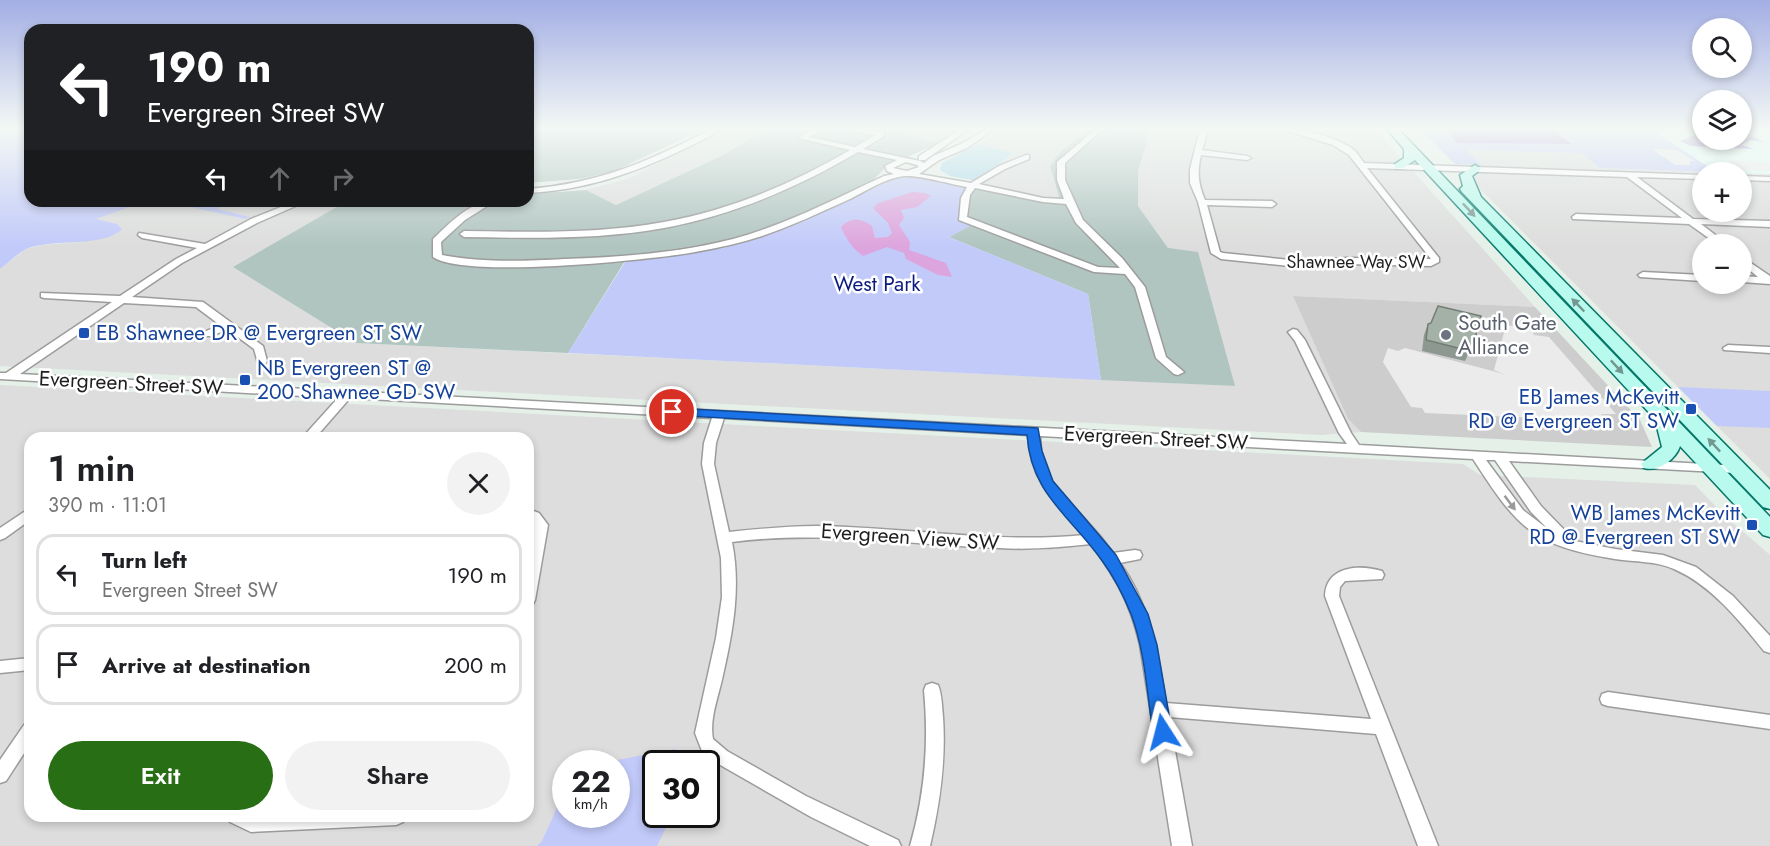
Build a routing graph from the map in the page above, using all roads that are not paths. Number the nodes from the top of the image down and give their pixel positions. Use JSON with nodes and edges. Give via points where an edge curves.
{"nodes":[{"id":1,"x":635,"y":168,"type":"edge"},
{"id":2,"x":826,"y":168,"type":"edge"},
{"id":3,"x":887,"y":168,"type":"edge"},
{"id":4,"x":891,"y":168,"type":"edge"},
{"id":5,"x":922,"y":168,"type":"edge"},
{"id":6,"x":924,"y":168,"type":"edge"},
{"id":7,"x":1000,"y":168,"type":"edge"},
{"id":8,"x":1061,"y":168,"type":"edge"},
{"id":9,"x":1194,"y":168,"type":"edge"},
{"id":10,"x":1365,"y":168,"type":"edge"},
{"id":11,"x":1430,"y":168,"type":"edge"},
{"id":12,"x":1445,"y":168,"type":"edge"},
{"id":13,"x":1459,"y":168,"type":"edge"},
{"id":14,"x":1475,"y":169,"type":"junction"},
{"id":15,"x":905,"y":174,"type":"junction"},
{"id":16,"x":1628,"y":174,"type":"junction"},
{"id":17,"x":1692,"y":177,"type":"edge"},
{"id":18,"x":1752,"y":178,"type":"edge"},
{"id":19,"x":1770,"y":179,"type":"edge"},
{"id":20,"x":958,"y":182,"type":"junction"},
{"id":21,"x":875,"y":184,"type":"junction"},
{"id":22,"x":973,"y":185,"type":"junction"},
{"id":23,"x":534,"y":190,"type":"edge"},
{"id":24,"x":1475,"y":198,"type":"junction"},
{"id":25,"x":1069,"y":202,"type":"junction"},
{"id":26,"x":1202,"y":202,"type":"junction"},
{"id":27,"x":1272,"y":204,"type":"dead end"},
{"id":28,"x":288,"y":207,"type":"edge"},
{"id":29,"x":470,"y":207,"type":"edge"},
{"id":30,"x":1576,"y":217,"type":"dead end"},
{"id":31,"x":1691,"y":221,"type":"junction"},
{"id":32,"x":1770,"y":224,"type":"edge"},
{"id":33,"x":464,"y":234,"type":"dead end"},
{"id":34,"x":1709,"y":234,"type":"edge"},
{"id":35,"x":142,"y":235,"type":"dead end"},
{"id":36,"x":204,"y":246,"type":"junction"},
{"id":37,"x":1752,"y":268,"type":"edge"},
{"id":38,"x":1127,"y":271,"type":"junction"},
{"id":39,"x":1643,"y":275,"type":"dead end"},
{"id":40,"x":1692,"y":277,"type":"edge"},
{"id":41,"x":1752,"y":280,"type":"edge"},
{"id":42,"x":1769,"y":281,"type":"edge"},
{"id":43,"x":44,"y":295,"type":"dead end"},
{"id":44,"x":124,"y":300,"type":"junction"},
{"id":45,"x":228,"y":326,"type":"junction"},
{"id":46,"x":1293,"y":332,"type":"dead end"},
{"id":47,"x":208,"y":334,"type":"dead end"},
{"id":48,"x":1728,"y":348,"type":"dead end"},
{"id":49,"x":1770,"y":350,"type":"edge"},
{"id":50,"x":262,"y":361,"type":"dead end"},
{"id":51,"x":1178,"y":372,"type":"dead end"},
{"id":52,"x":5,"y":376,"type":"edge"},
{"id":53,"x":347,"y":394,"type":"junction"},
{"id":54,"x":719,"y":414,"type":"junction"},
{"id":55,"x":1661,"y":415,"type":"junction"},
{"id":56,"x":1034,"y":431,"type":"junction"},
{"id":57,"x":313,"y":432,"type":"edge"},
{"id":58,"x":1356,"y":448,"type":"junction"},
{"id":59,"x":1477,"y":455,"type":"junction"},
{"id":60,"x":1499,"y":456,"type":"junction"},
{"id":61,"x":1651,"y":465,"type":"junction"},
{"id":62,"x":1710,"y":468,"type":"junction"},
{"id":63,"x":1736,"y":469,"type":"junction"},
{"id":64,"x":1770,"y":502,"type":"edge"},
{"id":65,"x":534,"y":516,"type":"edge"},
{"id":66,"x":24,"y":517,"type":"edge"},
{"id":67,"x":1770,"y":530,"type":"edge"},
{"id":68,"x":0,"y":535,"type":"edge"},
{"id":69,"x":724,"y":538,"type":"junction"},
{"id":70,"x":1095,"y":539,"type":"junction"},
{"id":71,"x":1572,"y":546,"type":"junction"},
{"id":72,"x":1135,"y":555,"type":"dead end"},
{"id":73,"x":1110,"y":559,"type":"junction"},
{"id":74,"x":534,"y":565,"type":"edge"},
{"id":75,"x":1377,"y":575,"type":"dead end"},
{"id":76,"x":1770,"y":647,"type":"edge"},
{"id":77,"x":24,"y":665,"type":"edge"},
{"id":78,"x":0,"y":667,"type":"edge"},
{"id":79,"x":932,"y":690,"type":"dead end"},
{"id":80,"x":1608,"y":699,"type":"dead end"},
{"id":81,"x":1159,"y":709,"type":"junction"},
{"id":82,"x":1770,"y":722,"type":"edge"},
{"id":83,"x":1382,"y":727,"type":"junction"},
{"id":84,"x":24,"y":739,"type":"edge"},
{"id":85,"x":0,"y":775,"type":"edge"},
{"id":86,"x":249,"y":822,"type":"edge"},
{"id":87,"x":272,"y":822,"type":"edge"},
{"id":88,"x":891,"y":846,"type":"edge"},
{"id":89,"x":920,"y":846,"type":"edge"},
{"id":90,"x":1182,"y":846,"type":"edge"},
{"id":91,"x":1428,"y":846,"type":"edge"}],
"edges":[{"from":1,"to":23,"type":"street","via":[[592,183]]},
{"from":2,"to":33,"type":"street","via":[[775,193],[664,225],[596,233]]},
{"from":3,"to":21,"type":"street"},
{"from":4,"to":15,"type":"street"},
{"from":5,"to":15,"type":"street"},
{"from":6,"to":20,"type":"street"},
{"from":7,"to":22,"type":"street"},
{"from":8,"to":25,"type":"street"},
{"from":9,"to":26,"type":"street","via":[[1194,183]]},
{"from":10,"to":26,"type":"street","name":"Shawnee Way SW","via":[[1436,260],[1300,264],[1218,254]]},
{"from":11,"to":55,"type":"main road","one_way":true},
{"from":12,"to":24,"type":"main road"},
{"from":13,"to":14,"type":"street"},
{"from":14,"to":16,"type":"street"},
{"from":14,"to":24,"type":"main road","via":[[1466,175],[1466,180]]},
{"from":15,"to":20,"type":"street"},
{"from":15,"to":21,"type":"street"},
{"from":16,"to":17,"type":"street"},
{"from":16,"to":31,"type":"street"},
{"from":18,"to":19,"type":"street"},
{"from":20,"to":22,"type":"street"},
{"from":21,"to":29,"type":"street","via":[[772,229],[714,246],[607,260],[463,263],[438,257],[436,241]]},
{"from":22,"to":25,"type":"street"},
{"from":22,"to":38,"type":"street","via":[[966,196],[964,219],[1097,270]]},
{"from":63,"to":24,"type":"main road","one_way":true},
{"from":25,"to":38,"type":"street","via":[[1079,221]]},
{"from":26,"to":27,"type":"street"},
{"from":28,"to":36,"type":"street"},
{"from":30,"to":31,"type":"street"},
{"from":31,"to":32,"type":"street"},
{"from":31,"to":34,"type":"street"},
{"from":35,"to":36,"type":"street"},
{"from":36,"to":44,"type":"street"},
{"from":37,"to":42,"type":"street"},
{"from":38,"to":51,"type":"street","via":[[1146,302],[1161,358]]},
{"from":39,"to":40,"type":"street"},
{"from":41,"to":42,"type":"street"},
{"from":43,"to":44,"type":"street"},
{"from":44,"to":45,"type":"street","via":[[199,304]]},
{"from":44,"to":52,"type":"street"},
{"from":45,"to":47,"type":"street"},
{"from":45,"to":50,"type":"street","via":[[259,348]]},
{"from":46,"to":58,"type":"street"},
{"from":48,"to":49,"type":"street"},
{"from":52,"to":53,"type":"street","name":"Evergreen Street SW"},
{"from":53,"to":54,"type":"street","name":"Evergreen Street SW"},
{"from":53,"to":57,"type":"street"},
{"from":54,"to":56,"type":"street","name":"Evergreen Street SW"},
{"from":54,"to":69,"type":"street","via":[[708,464]]},
{"from":55,"to":61,"type":"main road","via":[[1671,448]]},
{"from":55,"to":62,"type":"main road"},
{"from":56,"to":58,"type":"street","name":"Evergreen Street SW"},
{"from":56,"to":70,"type":"street","via":[[1035,451],[1046,483]]},
{"from":58,"to":59,"type":"street","name":"Evergreen Street SW"},
{"from":59,"to":60,"type":"street","name":"Evergreen Street SW"},
{"from":59,"to":71,"type":"street","one_way":true,"via":[[1523,520],[1544,535]]},
{"from":60,"to":61,"type":"street","name":"Evergreen Street SW"},
{"from":60,"to":71,"type":"street","via":[[1536,508]]},
{"from":61,"to":62,"type":"street","name":"Evergreen Street SW"},
{"from":62,"to":63,"type":"street","name":"Evergreen Street SW"},
{"from":62,"to":67,"type":"main road"},
{"from":63,"to":64,"type":"main road"},
{"from":65,"to":74,"type":"street","via":[[541,525]]},
{"from":66,"to":68,"type":"street"},
{"from":69,"to":70,"type":"street","name":"Evergreen View SW","via":[[797,530],[1023,544]]},
{"from":69,"to":88,"type":"street","via":[[728,616],[704,724],[705,741],[716,752],[792,798]]},
{"from":70,"to":73,"type":"street"},
{"from":71,"to":76,"type":"street","via":[[1668,562],[1690,570]]},
{"from":72,"to":73,"type":"street"},
{"from":73,"to":81,"type":"street","via":[[1140,614]]},
{"from":75,"to":83,"type":"street","via":[[1345,575],[1331,589]]},
{"from":77,"to":78,"type":"street"},
{"from":79,"to":89,"type":"street","via":[[936,723],[933,798]]},
{"from":80,"to":82,"type":"street"},
{"from":81,"to":83,"type":"street"},
{"from":81,"to":90,"type":"street"},
{"from":83,"to":91,"type":"street"},
{"from":84,"to":85,"type":"street"},
{"from":86,"to":87,"type":"street"}]}
